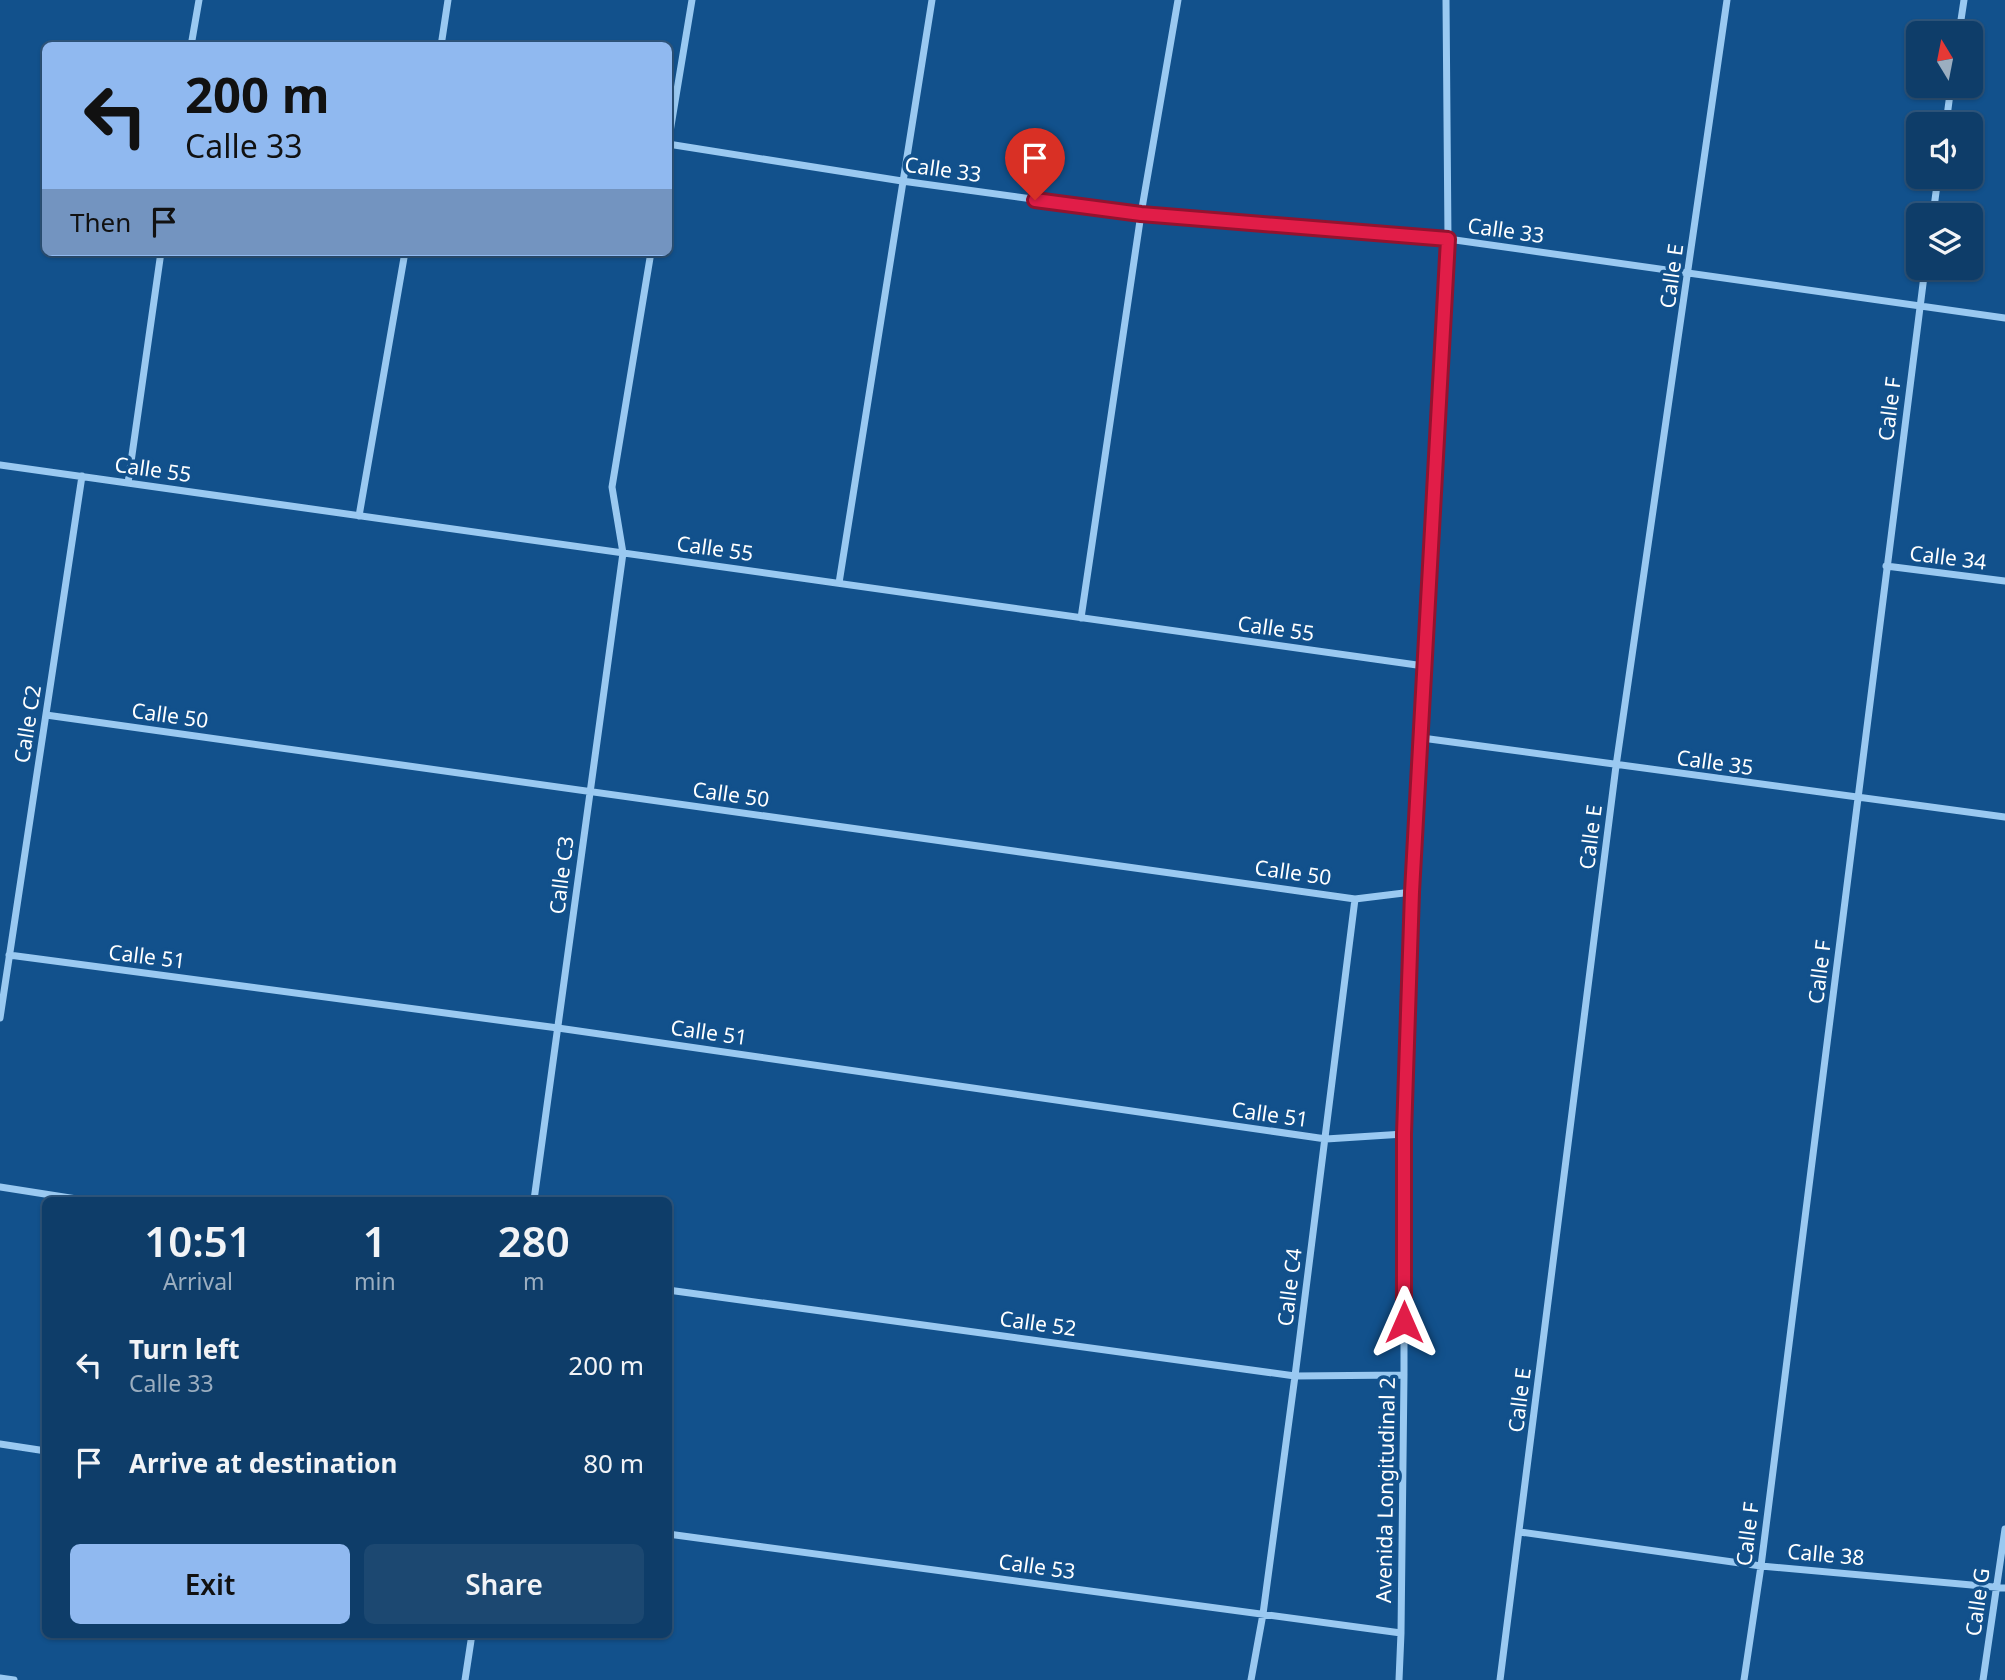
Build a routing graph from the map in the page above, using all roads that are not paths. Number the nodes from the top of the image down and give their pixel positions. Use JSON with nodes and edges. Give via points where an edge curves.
{"nodes":[{"id":1,"x":199,"y":0,"type":"edge"},
{"id":2,"x":448,"y":0,"type":"edge"},
{"id":3,"x":692,"y":0,"type":"edge"},
{"id":4,"x":932,"y":0,"type":"edge"},
{"id":5,"x":1178,"y":0,"type":"edge"},
{"id":6,"x":1446,"y":0,"type":"edge"},
{"id":7,"x":1727,"y":0,"type":"edge"},
{"id":8,"x":1964,"y":0,"type":"edge"},
{"id":9,"x":1961,"y":21,"type":"edge"},
{"id":10,"x":192,"y":42,"type":"edge"},
{"id":11,"x":441,"y":42,"type":"edge"},
{"id":12,"x":672,"y":120,"type":"edge"},
{"id":13,"x":672,"y":145,"type":"edge"},
{"id":14,"x":902,"y":181,"type":"junction"},
{"id":15,"x":1141,"y":214,"type":"junction"},
{"id":16,"x":1448,"y":239,"type":"junction"},
{"id":17,"x":160,"y":256,"type":"edge"},
{"id":18,"x":404,"y":256,"type":"edge"},
{"id":19,"x":650,"y":256,"type":"edge"},
{"id":20,"x":1689,"y":273,"type":"junction"},
{"id":21,"x":1923,"y":280,"type":"edge"},
{"id":22,"x":1920,"y":306,"type":"junction"},
{"id":23,"x":2005,"y":318,"type":"edge"},
{"id":24,"x":0,"y":465,"type":"edge"},
{"id":25,"x":82,"y":477,"type":"junction"},
{"id":26,"x":128,"y":483,"type":"junction"},
{"id":27,"x":359,"y":516,"type":"junction"},
{"id":28,"x":622,"y":553,"type":"junction"},
{"id":29,"x":1886,"y":566,"type":"junction"},
{"id":30,"x":2005,"y":581,"type":"edge"},
{"id":31,"x":839,"y":583,"type":"junction"},
{"id":32,"x":1081,"y":618,"type":"junction"},
{"id":33,"x":1424,"y":666,"type":"junction"},
{"id":34,"x":46,"y":715,"type":"junction"},
{"id":35,"x":1422,"y":738,"type":"junction"},
{"id":36,"x":1616,"y":766,"type":"junction"},
{"id":37,"x":589,"y":792,"type":"junction"},
{"id":38,"x":1859,"y":799,"type":"junction"},
{"id":39,"x":2005,"y":817,"type":"edge"},
{"id":40,"x":1412,"y":892,"type":"junction"},
{"id":41,"x":1355,"y":899,"type":"junction"},
{"id":42,"x":9,"y":956,"type":"junction"},
{"id":43,"x":0,"y":1018,"type":"edge"},
{"id":44,"x":558,"y":1028,"type":"junction"},
{"id":45,"x":1404,"y":1134,"type":"junction"},
{"id":46,"x":1326,"y":1139,"type":"junction"},
{"id":47,"x":0,"y":1187,"type":"edge"},
{"id":48,"x":64,"y":1197,"type":"edge"},
{"id":49,"x":534,"y":1197,"type":"edge"},
{"id":50,"x":672,"y":1291,"type":"edge"},
{"id":51,"x":1404,"y":1375,"type":"junction"},
{"id":52,"x":1295,"y":1376,"type":"junction"},
{"id":53,"x":0,"y":1444,"type":"edge"},
{"id":54,"x":42,"y":1450,"type":"edge"},
{"id":55,"x":2005,"y":1529,"type":"edge"},
{"id":56,"x":1520,"y":1532,"type":"junction"},
{"id":57,"x":672,"y":1535,"type":"edge"},
{"id":58,"x":1760,"y":1566,"type":"junction"},
{"id":59,"x":2001,"y":1588,"type":"edge"},
{"id":60,"x":1262,"y":1614,"type":"junction"},
{"id":61,"x":1401,"y":1633,"type":"junction"},
{"id":62,"x":471,"y":1638,"type":"edge"},
{"id":63,"x":0,"y":1678,"type":"edge"},
{"id":64,"x":14,"y":1680,"type":"edge"},
{"id":65,"x":465,"y":1680,"type":"edge"},
{"id":66,"x":1251,"y":1680,"type":"edge"},
{"id":67,"x":1399,"y":1680,"type":"edge"},
{"id":68,"x":1500,"y":1680,"type":"edge"},
{"id":69,"x":1744,"y":1680,"type":"edge"},
{"id":70,"x":1983,"y":1680,"type":"edge"}],
"edges":[{"from":1,"to":10,"type":"street"},
{"from":2,"to":11,"type":"street"},
{"from":3,"to":12,"type":"street"},
{"from":4,"to":14,"type":"street"},
{"from":5,"to":15,"type":"street"},
{"from":6,"to":16,"type":"street","name":"Avenida Longitudinal 2"},
{"from":7,"to":20,"type":"street","name":"Calle E"},
{"from":8,"to":9,"type":"street"},
{"from":13,"to":14,"type":"street","name":"Calle 33"},
{"from":14,"to":15,"type":"street","name":"Calle 33"},
{"from":14,"to":31,"type":"street"},
{"from":15,"to":16,"type":"street","name":"Calle 33"},
{"from":15,"to":32,"type":"street"},
{"from":16,"to":20,"type":"street","name":"Calle 33"},
{"from":16,"to":33,"type":"street","name":"Avenida Longitudinal 2"},
{"from":17,"to":26,"type":"street"},
{"from":18,"to":27,"type":"street"},
{"from":19,"to":28,"type":"street","name":"Calle C3","via":[[612,486]]},
{"from":20,"to":22,"type":"street","name":"Calle 33"},
{"from":20,"to":36,"type":"street","name":"Calle E"},
{"from":21,"to":22,"type":"street","name":"Calle F"},
{"from":22,"to":23,"type":"street","name":"Calle 33"},
{"from":22,"to":29,"type":"street","name":"Calle F"},
{"from":24,"to":25,"type":"street","name":"Calle 55"},
{"from":25,"to":26,"type":"street","name":"Calle 55"},
{"from":25,"to":34,"type":"street","name":"Calle C2"},
{"from":26,"to":27,"type":"street","name":"Calle 55"},
{"from":27,"to":28,"type":"street","name":"Calle 55"},
{"from":28,"to":31,"type":"street","name":"Calle 55"},
{"from":28,"to":37,"type":"street","name":"Calle C3"},
{"from":29,"to":30,"type":"street","name":"Calle 34"},
{"from":29,"to":38,"type":"street","name":"Calle F"},
{"from":31,"to":32,"type":"street","name":"Calle 55"},
{"from":32,"to":33,"type":"street","name":"Calle 55"},
{"from":33,"to":35,"type":"street","name":"Avenida Longitudinal 2"},
{"from":34,"to":37,"type":"street","name":"Calle 50"},
{"from":34,"to":42,"type":"street","name":"Calle C2"},
{"from":35,"to":36,"type":"street","name":"Calle 35"},
{"from":35,"to":40,"type":"street","name":"Avenida Longitudinal 2"},
{"from":36,"to":38,"type":"street","name":"Calle 35"},
{"from":36,"to":56,"type":"street","name":"Calle E"},
{"from":37,"to":41,"type":"street","name":"Calle 50"},
{"from":37,"to":44,"type":"street","name":"Calle C3"},
{"from":38,"to":39,"type":"street","name":"Calle 35"},
{"from":38,"to":58,"type":"street","name":"Calle F"},
{"from":40,"to":41,"type":"street","name":"Calle 50"},
{"from":40,"to":45,"type":"street","name":"Avenida Longitudinal 2"},
{"from":41,"to":46,"type":"street","name":"Calle C4"},
{"from":42,"to":43,"type":"street","name":"Calle C2"},
{"from":42,"to":44,"type":"street","name":"Calle 51"},
{"from":44,"to":46,"type":"street","name":"Calle 51"},
{"from":44,"to":49,"type":"street","name":"Calle C3"},
{"from":45,"to":46,"type":"street","name":"Calle 51"},
{"from":45,"to":51,"type":"street","name":"Avenida Longitudinal 2"},
{"from":46,"to":52,"type":"street","name":"Calle C4"},
{"from":47,"to":48,"type":"street"},
{"from":50,"to":52,"type":"street","name":"Calle 52"},
{"from":51,"to":52,"type":"street","name":"Calle 52"},
{"from":51,"to":61,"type":"street","name":"Avenida Longitudinal 2"},
{"from":52,"to":60,"type":"street","name":"Calle C4"},
{"from":53,"to":54,"type":"street"},
{"from":55,"to":59,"type":"street","name":"Calle G"},
{"from":56,"to":58,"type":"street","name":"Calle 38"},
{"from":56,"to":68,"type":"street","name":"Calle E"},
{"from":57,"to":60,"type":"street","name":"Calle 53"},
{"from":58,"to":59,"type":"street","name":"Calle 38"},
{"from":58,"to":69,"type":"street","name":"Calle F"},
{"from":59,"to":70,"type":"street","name":"Calle G"},
{"from":60,"to":61,"type":"street","name":"Calle 53"},
{"from":60,"to":66,"type":"street","name":"Calle C4"},
{"from":61,"to":67,"type":"street","name":"Avenida Longitudinal 2"},
{"from":62,"to":65,"type":"street"},
{"from":63,"to":64,"type":"street"}]}
